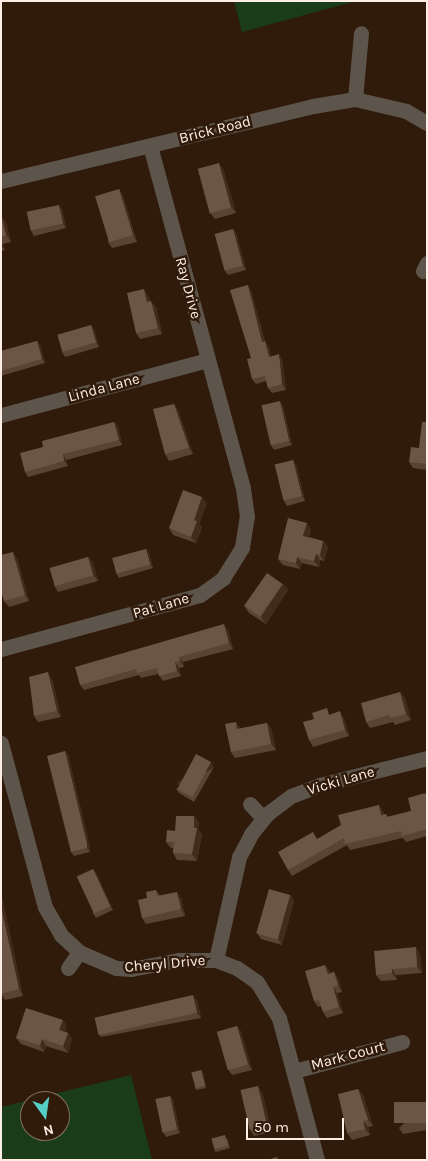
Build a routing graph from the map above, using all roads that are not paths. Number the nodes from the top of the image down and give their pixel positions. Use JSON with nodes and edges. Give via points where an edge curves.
{"nodes":[{"id":1,"x":361,"y":33,"type":"dead end"},
{"id":2,"x":355,"y":99,"type":"junction"},
{"id":3,"x":427,"y":123,"type":"edge"},
{"id":4,"x":150,"y":146,"type":"junction"},
{"id":5,"x":1,"y":181,"type":"edge"},
{"id":6,"x":208,"y":360,"type":"junction"},
{"id":7,"x":1,"y":415,"type":"edge"},
{"id":8,"x":227,"y":430,"type":"joint"},
{"id":9,"x":1,"y":649,"type":"edge"},
{"id":10,"x":1,"y":743,"type":"edge"},
{"id":11,"x":427,"y":758,"type":"edge"},
{"id":12,"x":250,"y":804,"type":"dead end"},
{"id":13,"x":263,"y":818,"type":"junction"},
{"id":14,"x":79,"y":952,"type":"junction"},
{"id":15,"x":216,"y":960,"type":"junction"},
{"id":16,"x":68,"y":968,"type":"dead end"},
{"id":17,"x":402,"y":1042,"type":"dead end"},
{"id":18,"x":294,"y":1071,"type":"junction"},
{"id":19,"x":317,"y":1160,"type":"edge"}],
"edges":[{"from":1,"to":2,"type":"street"},
{"from":2,"to":3,"type":"street","name":"Brick Road","via":[[406,111]]},
{"from":2,"to":4,"type":"street","name":"Brick Road","via":[[313,106]]},
{"from":4,"to":5,"type":"street","name":"Brick Road"},
{"from":4,"to":6,"type":"street","name":"Ray Drive"},
{"from":6,"to":7,"type":"street","name":"Linda Lane"},
{"from":6,"to":8,"type":"street","name":"Ray Drive"},
{"from":8,"to":9,"type":"street","name":"Pat Lane","via":[[243,488],[247,517],[242,547],[223,578],[200,595],[185,601]]},
{"from":10,"to":14,"type":"street","name":"Cheryl Drive","via":[[45,907],[60,935]]},
{"from":11,"to":13,"type":"street","name":"Vicki Lane","via":[[320,785],[291,796]]},
{"from":12,"to":13,"type":"street"},
{"from":13,"to":15,"type":"street","name":"Vicki Lane","via":[[240,857]]},
{"from":14,"to":15,"type":"street","name":"Cheryl Drive","via":[[102,964],[131,969],[179,960]]},
{"from":14,"to":16,"type":"street"},
{"from":15,"to":18,"type":"street","name":"Cheryl Drive","via":[[247,974],[263,990],[279,1018]]},
{"from":17,"to":18,"type":"street","name":"Mark Court"},
{"from":18,"to":19,"type":"street","name":"Cheryl Drive"}]}
